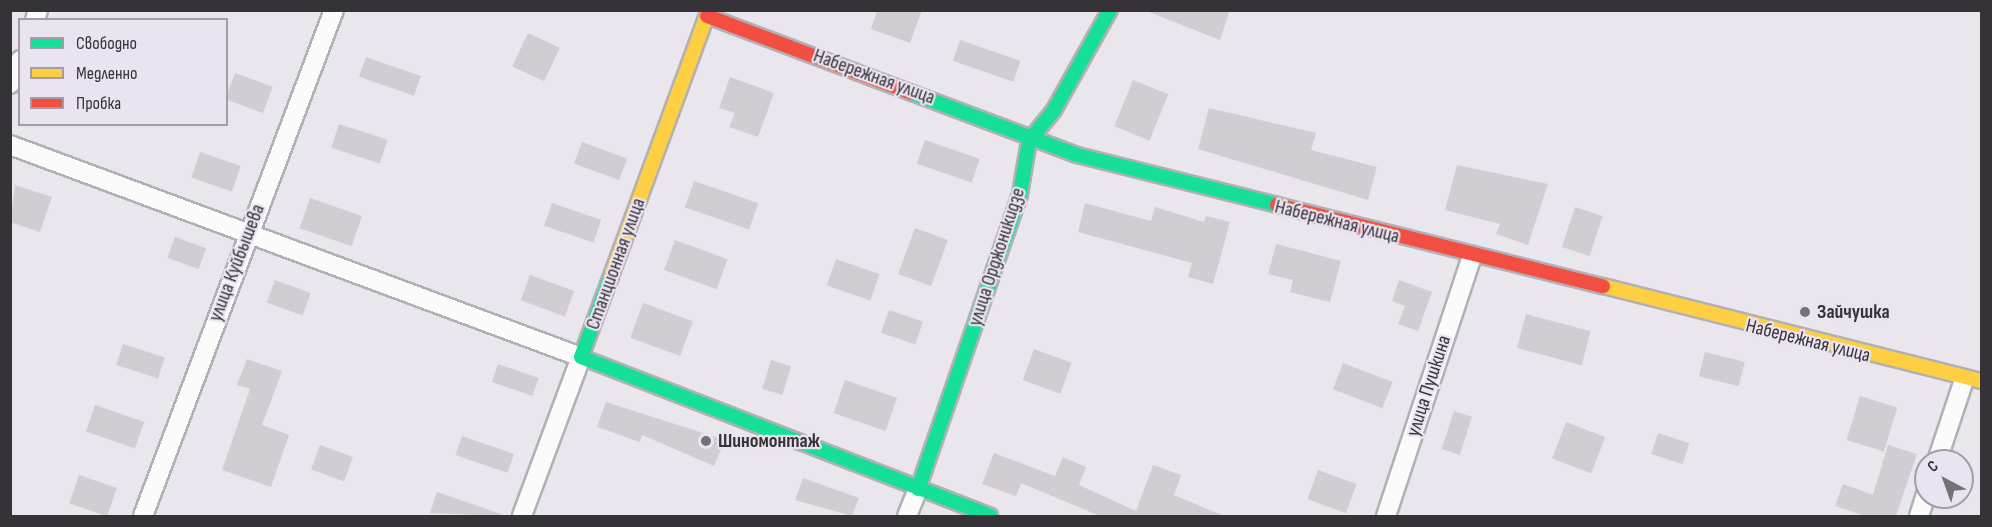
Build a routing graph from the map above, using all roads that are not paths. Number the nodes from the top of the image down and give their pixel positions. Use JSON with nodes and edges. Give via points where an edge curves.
{"nodes":[{"id":1,"x":334,"y":10,"type":"edge"},
{"id":2,"x":1110,"y":10,"type":"edge"},
{"id":3,"x":708,"y":13,"type":"edge"},
{"id":4,"x":18,"y":65,"type":"edge"},
{"id":5,"x":10,"y":84,"type":"edge"},
{"id":6,"x":1029,"y":141,"type":"junction"},
{"id":7,"x":10,"y":145,"type":"edge"},
{"id":8,"x":248,"y":235,"type":"junction"},
{"id":9,"x":1472,"y":256,"type":"junction"},
{"id":10,"x":581,"y":357,"type":"junction"},
{"id":11,"x":1973,"y":380,"type":"edge"},
{"id":12,"x":1942,"y":449,"type":"edge"},
{"id":13,"x":918,"y":489,"type":"junction"},
{"id":14,"x":143,"y":516,"type":"edge"},
{"id":15,"x":522,"y":516,"type":"edge"},
{"id":16,"x":907,"y":516,"type":"edge"},
{"id":17,"x":990,"y":516,"type":"edge"},
{"id":18,"x":1386,"y":516,"type":"edge"}],
"edges":[{"from":1,"to":8,"type":"street","name":"улица Куйбышева"},
{"from":2,"to":6,"type":"main road","name":"улица Орджоникидзе","via":[[1054,110]]},
{"from":3,"to":6,"type":"main road","name":"Набережная улица","via":[[972,113]]},
{"from":3,"to":10,"type":"main road","name":"Станционная улица"},
{"from":4,"to":5,"type":"street"},
{"from":6,"to":9,"type":"main road","name":"Набережная улица"},
{"from":6,"to":13,"type":"main road","name":"улица Орджоникидзе","via":[[1020,194]]},
{"from":7,"to":8,"type":"street"},
{"from":8,"to":10,"type":"street"},
{"from":8,"to":14,"type":"street","name":"улица Куйбышева"},
{"from":9,"to":11,"type":"main road","name":"Набережная улица"},
{"from":9,"to":18,"type":"street","name":"улица Пушкина"},
{"from":10,"to":13,"type":"main road"},
{"from":10,"to":15,"type":"street","name":"Станционная улица"},
{"from":11,"to":12,"type":"street"},
{"from":13,"to":16,"type":"street","name":"улица Орджоникидзе"},
{"from":13,"to":17,"type":"main road"}]}
